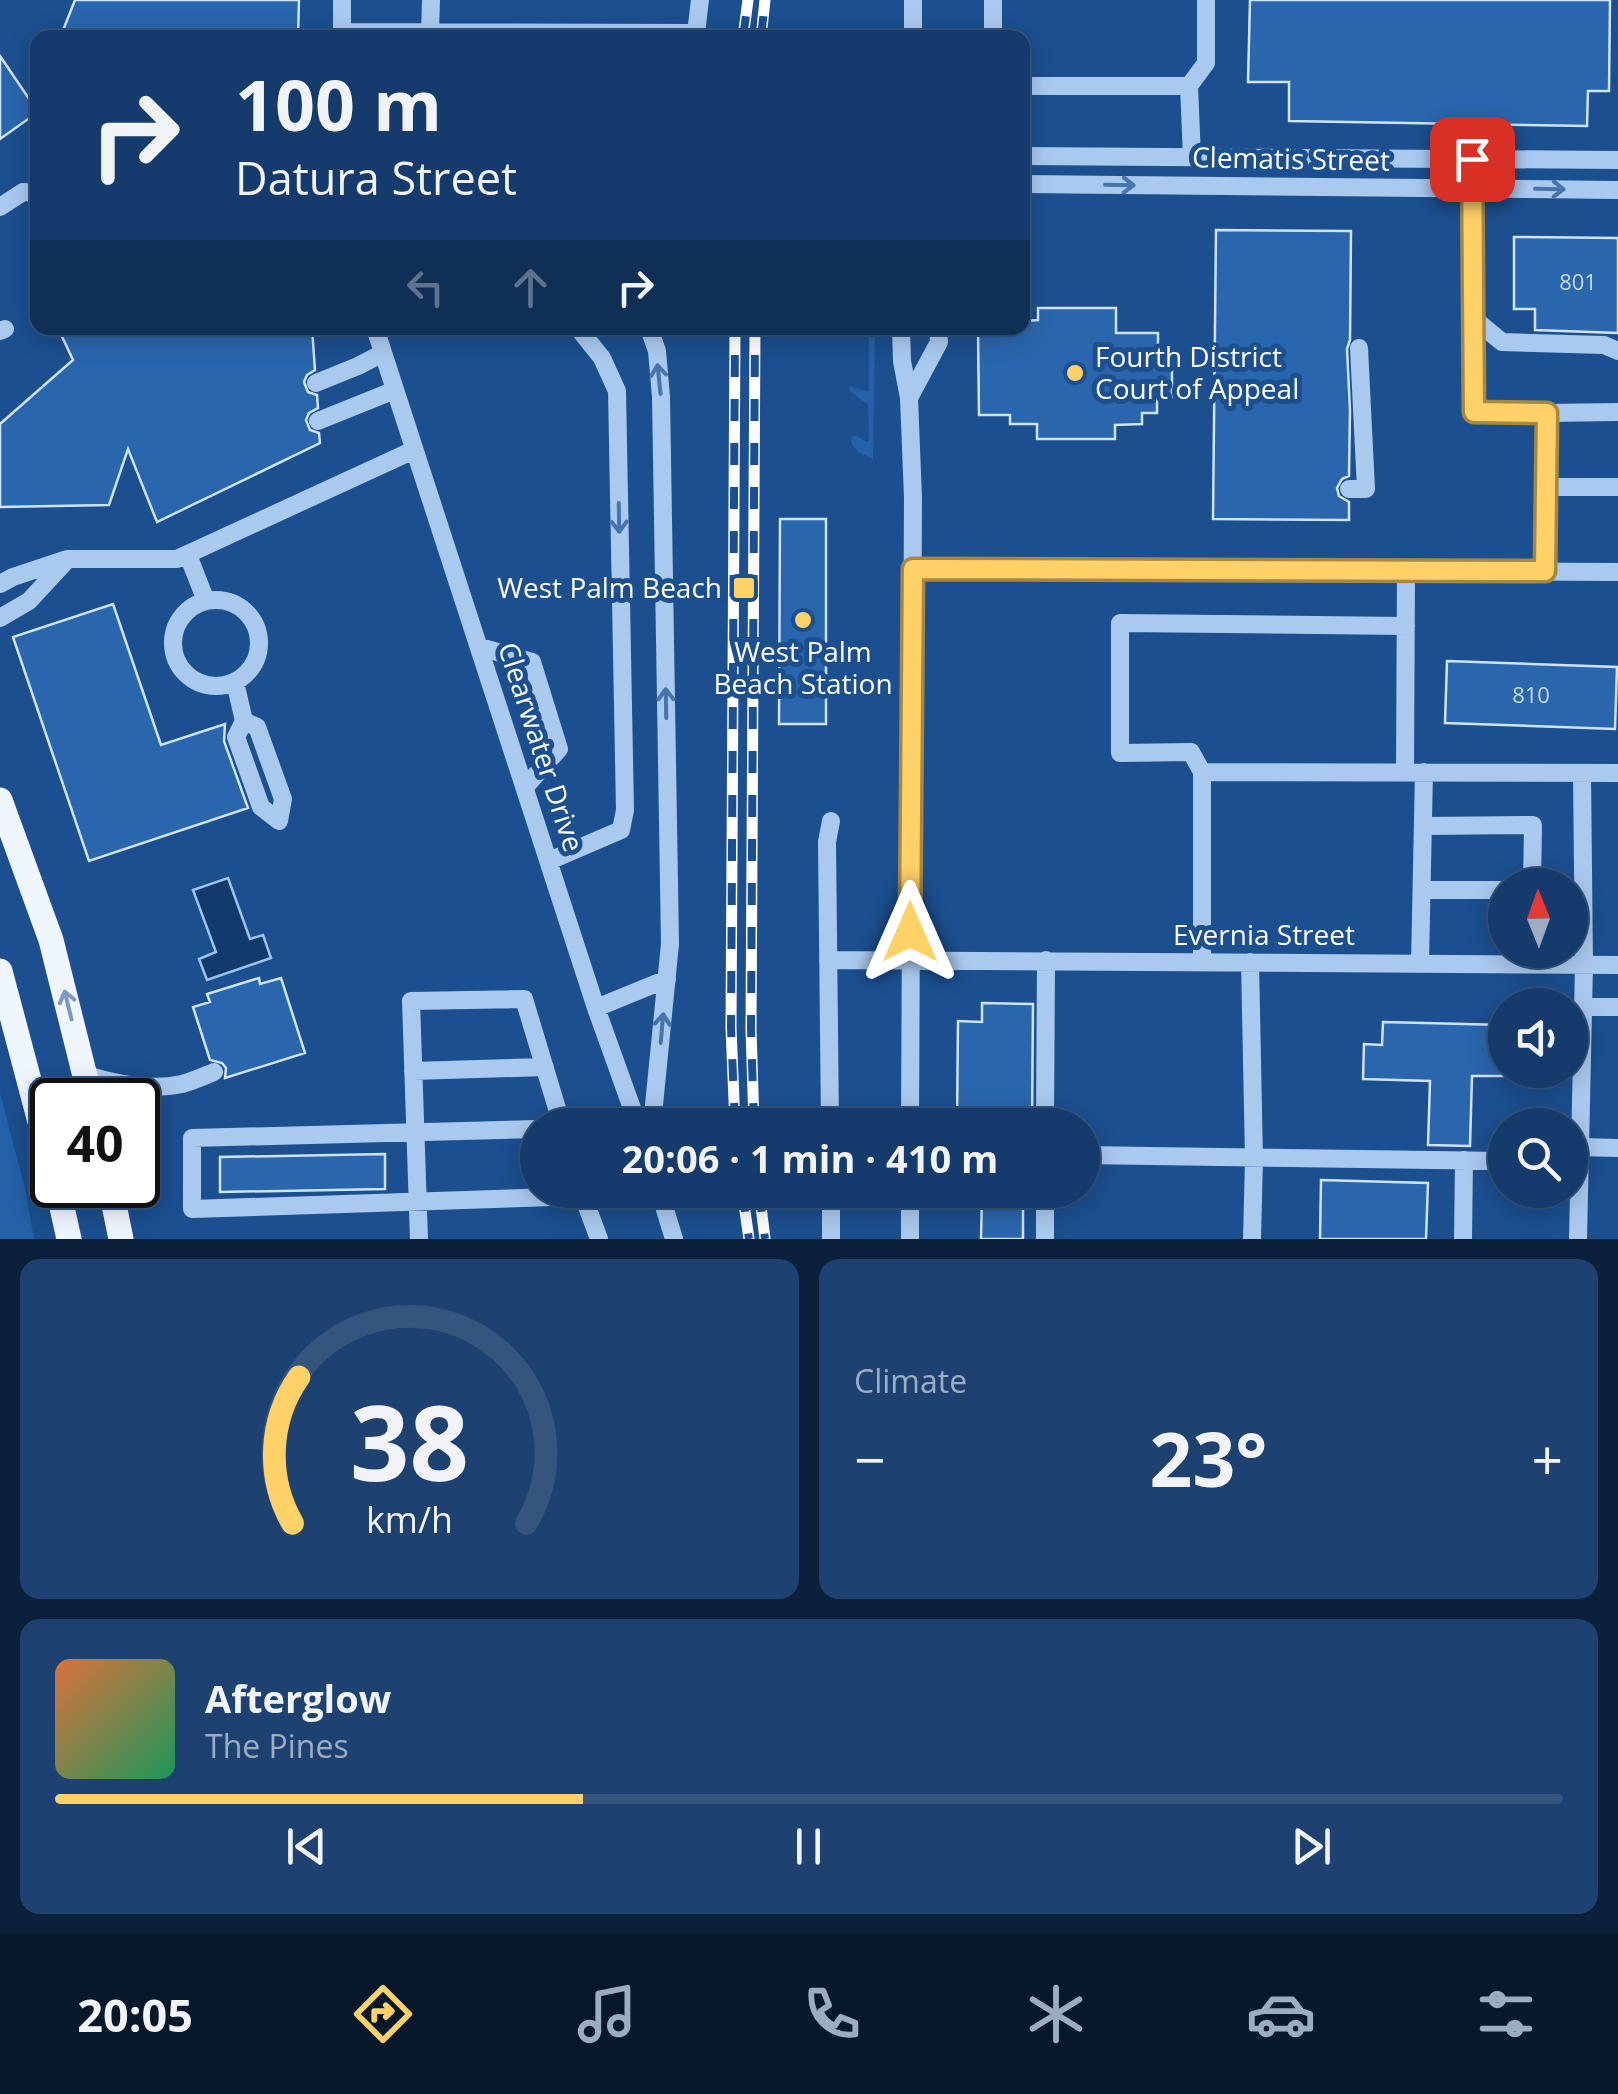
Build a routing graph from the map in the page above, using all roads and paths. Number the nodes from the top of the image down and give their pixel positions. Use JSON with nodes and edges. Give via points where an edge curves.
{"nodes":[{"id":1,"x":342,"y":0,"type":"edge"},
{"id":2,"x":431,"y":0,"type":"edge"},
{"id":3,"x":700,"y":0,"type":"edge"},
{"id":4,"x":912,"y":0,"type":"edge"},
{"id":5,"x":993,"y":0,"type":"edge"},
{"id":6,"x":1206,"y":0,"type":"edge"},
{"id":7,"x":342,"y":30,"type":"edge"},
{"id":8,"x":430,"y":30,"type":"edge"},
{"id":9,"x":696,"y":30,"type":"edge"},
{"id":10,"x":913,"y":30,"type":"edge"},
{"id":11,"x":993,"y":30,"type":"edge"},
{"id":12,"x":1030,"y":86,"type":"edge"},
{"id":13,"x":1189,"y":86,"type":"junction"},
{"id":14,"x":1030,"y":156,"type":"edge"},
{"id":15,"x":1192,"y":157,"type":"junction"},
{"id":16,"x":1472,"y":159,"type":"junction"},
{"id":17,"x":1618,"y":160,"type":"edge"},
{"id":18,"x":1030,"y":184,"type":"edge"},
{"id":19,"x":1472,"y":189,"type":"junction"},
{"id":20,"x":1618,"y":190,"type":"edge"},
{"id":21,"x":30,"y":192,"type":"edge"},
{"id":22,"x":0,"y":206,"type":"edge"},
{"id":23,"x":1474,"y":319,"type":"junction"},
{"id":24,"x":377,"y":335,"type":"edge"},
{"id":25,"x":584,"y":335,"type":"edge"},
{"id":26,"x":652,"y":335,"type":"edge"},
{"id":27,"x":901,"y":335,"type":"edge"},
{"id":28,"x":938,"y":335,"type":"edge"},
{"id":29,"x":1359,"y":348,"type":"dead end"},
{"id":30,"x":1618,"y":352,"type":"edge"},
{"id":31,"x":382,"y":353,"type":"junction"},
{"id":32,"x":316,"y":383,"type":"dead end"},
{"id":33,"x":394,"y":390,"type":"junction"},
{"id":34,"x":909,"y":398,"type":"junction"},
{"id":35,"x":1618,"y":412,"type":"edge"},
{"id":36,"x":1547,"y":413,"type":"junction"},
{"id":37,"x":318,"y":421,"type":"dead end"},
{"id":38,"x":414,"y":450,"type":"junction"},
{"id":39,"x":1546,"y":487,"type":"junction"},
{"id":40,"x":1618,"y":487,"type":"edge"},
{"id":41,"x":1349,"y":489,"type":"dead end"},
{"id":42,"x":188,"y":555,"type":"junction"},
{"id":43,"x":67,"y":559,"type":"junction"},
{"id":44,"x":913,"y":569,"type":"junction"},
{"id":45,"x":1406,"y":570,"type":"junction"},
{"id":46,"x":1545,"y":571,"type":"junction"},
{"id":47,"x":1618,"y":572,"type":"edge"},
{"id":48,"x":0,"y":584,"type":"edge"},
{"id":49,"x":206,"y":601,"type":"junction"},
{"id":50,"x":0,"y":618,"type":"edge"},
{"id":51,"x":1406,"y":626,"type":"junction"},
{"id":52,"x":480,"y":647,"type":"junction"},
{"id":53,"x":235,"y":682,"type":"junction"},
{"id":54,"x":244,"y":720,"type":"junction"},
{"id":55,"x":272,"y":769,"type":"junction"},
{"id":56,"x":1202,"y":772,"type":"junction"},
{"id":57,"x":1414,"y":772,"type":"junction"},
{"id":58,"x":1582,"y":773,"type":"junction"},
{"id":59,"x":1618,"y":773,"type":"edge"},
{"id":60,"x":250,"y":778,"type":"junction"},
{"id":61,"x":525,"y":786,"type":"junction"},
{"id":62,"x":0,"y":800,"type":"edge"},
{"id":63,"x":831,"y":821,"type":"dead end"},
{"id":64,"x":1423,"y":826,"type":"junction"},
{"id":65,"x":549,"y":861,"type":"junction"},
{"id":66,"x":1532,"y":868,"type":"edge"},
{"id":67,"x":1583,"y":868,"type":"edge"},
{"id":68,"x":1422,"y":890,"type":"junction"},
{"id":69,"x":1488,"y":890,"type":"edge"},
{"id":70,"x":910,"y":959,"type":"junction"},
{"id":71,"x":828,"y":960,"type":"junction"},
{"id":72,"x":1046,"y":960,"type":"junction"},
{"id":73,"x":1202,"y":962,"type":"junction"},
{"id":74,"x":1250,"y":962,"type":"junction"},
{"id":75,"x":1420,"y":963,"type":"junction"},
{"id":76,"x":1488,"y":964,"type":"edge"},
{"id":77,"x":1588,"y":965,"type":"edge"},
{"id":78,"x":1618,"y":965,"type":"edge"},
{"id":79,"x":0,"y":971,"type":"edge"},
{"id":80,"x":666,"y":979,"type":"junction"},
{"id":81,"x":1588,"y":1007,"type":"edge"},
{"id":82,"x":1618,"y":1007,"type":"edge"},
{"id":83,"x":596,"y":1008,"type":"junction"},
{"id":84,"x":545,"y":1068,"type":"junction"},
{"id":85,"x":413,"y":1071,"type":"junction"},
{"id":86,"x":214,"y":1072,"type":"dead end"},
{"id":87,"x":84,"y":1074,"type":"junction"},
{"id":88,"x":85,"y":1078,"type":"edge"},
{"id":89,"x":30,"y":1084,"type":"edge"},
{"id":90,"x":557,"y":1108,"type":"edge"},
{"id":91,"x":632,"y":1108,"type":"edge"},
{"id":92,"x":654,"y":1108,"type":"edge"},
{"id":93,"x":830,"y":1108,"type":"edge"},
{"id":94,"x":910,"y":1108,"type":"edge"},
{"id":95,"x":1045,"y":1108,"type":"edge"},
{"id":96,"x":520,"y":1129,"type":"edge"},
{"id":97,"x":414,"y":1132,"type":"junction"},
{"id":98,"x":1618,"y":1148,"type":"edge"},
{"id":99,"x":1588,"y":1154,"type":"edge"},
{"id":100,"x":1100,"y":1156,"type":"edge"},
{"id":101,"x":1254,"y":1159,"type":"junction"},
{"id":102,"x":1464,"y":1160,"type":"junction"},
{"id":103,"x":1488,"y":1161,"type":"edge"},
{"id":104,"x":520,"y":1197,"type":"edge"},
{"id":105,"x":416,"y":1203,"type":"junction"},
{"id":106,"x":62,"y":1208,"type":"edge"},
{"id":107,"x":115,"y":1208,"type":"edge"},
{"id":108,"x":588,"y":1208,"type":"edge"},
{"id":109,"x":665,"y":1208,"type":"edge"},
{"id":110,"x":831,"y":1208,"type":"edge"},
{"id":111,"x":910,"y":1208,"type":"edge"},
{"id":112,"x":1045,"y":1208,"type":"edge"},
{"id":113,"x":1577,"y":1208,"type":"edge"},
{"id":114,"x":68,"y":1239,"type":"edge"},
{"id":115,"x":121,"y":1239,"type":"edge"},
{"id":116,"x":418,"y":1239,"type":"edge"},
{"id":117,"x":599,"y":1239,"type":"edge"},
{"id":118,"x":674,"y":1239,"type":"edge"},
{"id":119,"x":832,"y":1239,"type":"edge"},
{"id":120,"x":910,"y":1239,"type":"edge"},
{"id":121,"x":1045,"y":1239,"type":"edge"},
{"id":122,"x":1252,"y":1239,"type":"edge"},
{"id":123,"x":1463,"y":1239,"type":"edge"},
{"id":124,"x":1578,"y":1239,"type":"edge"}],
"edges":[{"from":1,"to":7,"type":"street"},
{"from":2,"to":8,"type":"street"},
{"from":3,"to":9,"type":"street"},
{"from":4,"to":10,"type":"street"},
{"from":5,"to":11,"type":"street"},
{"from":6,"to":13,"type":"street","via":[[1206,63]]},
{"from":12,"to":13,"type":"street"},
{"from":13,"to":15,"type":"street"},
{"from":14,"to":15,"type":"street","name":"Clematis Street"},
{"from":15,"to":16,"type":"street","name":"Clematis Street"},
{"from":16,"to":17,"type":"street","name":"Clematis Street"},
{"from":16,"to":19,"type":"street"},
{"from":18,"to":19,"type":"street","name":"Clematis Street","one_way":true},
{"from":19,"to":20,"type":"street","name":"Clematis Street","one_way":true},
{"from":19,"to":23,"type":"street"},
{"from":21,"to":22,"type":"street"},
{"from":23,"to":30,"type":"street","via":[[1502,342],[1604,345]]},
{"from":23,"to":36,"type":"street","via":[[1474,412]]},
{"from":24,"to":31,"type":"street","name":"Clearwater Drive"},
{"from":25,"to":65,"type":"street","one_way":true,"via":[[617,391],[625,810],[620,830]]},
{"from":80,"to":26,"type":"street","one_way":true,"via":[[661,397]]},
{"from":27,"to":34,"type":"street"},
{"from":28,"to":34,"type":"street"},
{"from":29,"to":41,"type":"street","via":[[1366,489]]},
{"from":31,"to":32,"type":"street"},
{"from":31,"to":33,"type":"street","name":"Clearwater Drive"},
{"from":33,"to":37,"type":"street"},
{"from":33,"to":38,"type":"street","name":"Clearwater Drive"},
{"from":34,"to":44,"type":"street"},
{"from":35,"to":36,"type":"street"},
{"from":36,"to":39,"type":"street"},
{"from":38,"to":42,"type":"street"},
{"from":38,"to":52,"type":"street","name":"Clearwater Drive"},
{"from":39,"to":40,"type":"street"},
{"from":39,"to":46,"type":"street"},
{"from":42,"to":43,"type":"street"},
{"from":42,"to":49,"type":"street"},
{"from":43,"to":48,"type":"street"},
{"from":43,"to":50,"type":"street","via":[[29,601]]},
{"from":44,"to":45,"type":"street"},
{"from":44,"to":70,"type":"street"},
{"from":45,"to":46,"type":"street"},
{"from":45,"to":51,"type":"street"},
{"from":46,"to":47,"type":"street"},
{"from":49,"to":53,"type":"street","via":[[234,604],[254,622],[259,650]]},
{"from":49,"to":53,"type":"street","via":[[182,617],[176,658],[194,680]]},
{"from":51,"to":56,"type":"street","via":[[1120,623],[1120,753],[1191,752]]},
{"from":51,"to":57,"type":"street"},
{"from":52,"to":61,"type":"street","name":"Clearwater Drive"},
{"from":52,"to":61,"type":"street","via":[[532,662],[560,748]]},
{"from":53,"to":54,"type":"street"},
{"from":54,"to":55,"type":"street","via":[[257,728]]},
{"from":54,"to":60,"type":"street","via":[[236,737]]},
{"from":55,"to":60,"type":"street"},
{"from":55,"to":60,"type":"street","via":[[282,798],[279,821],[261,807]]},
{"from":56,"to":57,"type":"street"},
{"from":56,"to":73,"type":"street"},
{"from":57,"to":58,"type":"street"},
{"from":57,"to":64,"type":"street"},
{"from":58,"to":59,"type":"street"},
{"from":58,"to":67,"type":"street"},
{"from":61,"to":65,"type":"street","name":"Clearwater Drive"},
{"from":87,"to":62,"type":"main road","one_way":true,"via":[[50,940]]},
{"from":63,"to":71,"type":"street"},
{"from":64,"to":66,"type":"street","via":[[1533,825]]},
{"from":64,"to":68,"type":"street"},
{"from":65,"to":83,"type":"street","name":"Clearwater Drive"},
{"from":68,"to":69,"type":"street"},
{"from":68,"to":75,"type":"street"},
{"from":70,"to":71,"type":"street","name":"Evernia Street"},
{"from":70,"to":72,"type":"street","name":"Evernia Street"},
{"from":70,"to":94,"type":"street"},
{"from":71,"to":93,"type":"street"},
{"from":72,"to":73,"type":"street","name":"Evernia Street"},
{"from":72,"to":95,"type":"street"},
{"from":73,"to":74,"type":"street","name":"Evernia Street"},
{"from":74,"to":75,"type":"street","name":"Evernia Street"},
{"from":74,"to":101,"type":"street"},
{"from":75,"to":76,"type":"street","name":"Evernia Street"},
{"from":77,"to":78,"type":"street","name":"Evernia Street"},
{"from":79,"to":89,"type":"main road"},
{"from":80,"to":83,"type":"street"},
{"from":92,"to":80,"type":"street","one_way":true},
{"from":81,"to":82,"type":"street"},
{"from":83,"to":91,"type":"street","name":"Clearwater Drive"},
{"from":84,"to":85,"type":"street"},
{"from":84,"to":85,"type":"street","via":[[524,999],[411,1000]]},
{"from":84,"to":90,"type":"street"},
{"from":85,"to":97,"type":"street"},
{"from":86,"to":87,"type":"street","via":[[181,1084],[140,1086]]},
{"from":87,"to":88,"type":"main road"},
{"from":96,"to":97,"type":"street"},
{"from":97,"to":105,"type":"street"},
{"from":97,"to":105,"type":"street","via":[[192,1138],[192,1209]]},
{"from":98,"to":99,"type":"street"},
{"from":100,"to":101,"type":"street"},
{"from":101,"to":102,"type":"street"},
{"from":101,"to":122,"type":"street"},
{"from":102,"to":103,"type":"street"},
{"from":102,"to":123,"type":"street"},
{"from":104,"to":105,"type":"street"},
{"from":105,"to":116,"type":"street"},
{"from":106,"to":114,"type":"main road"},
{"from":107,"to":115,"type":"main road"},
{"from":108,"to":117,"type":"street"},
{"from":109,"to":118,"type":"street"},
{"from":110,"to":119,"type":"street"},
{"from":111,"to":120,"type":"street"},
{"from":112,"to":121,"type":"street"},
{"from":113,"to":124,"type":"street"}]}
